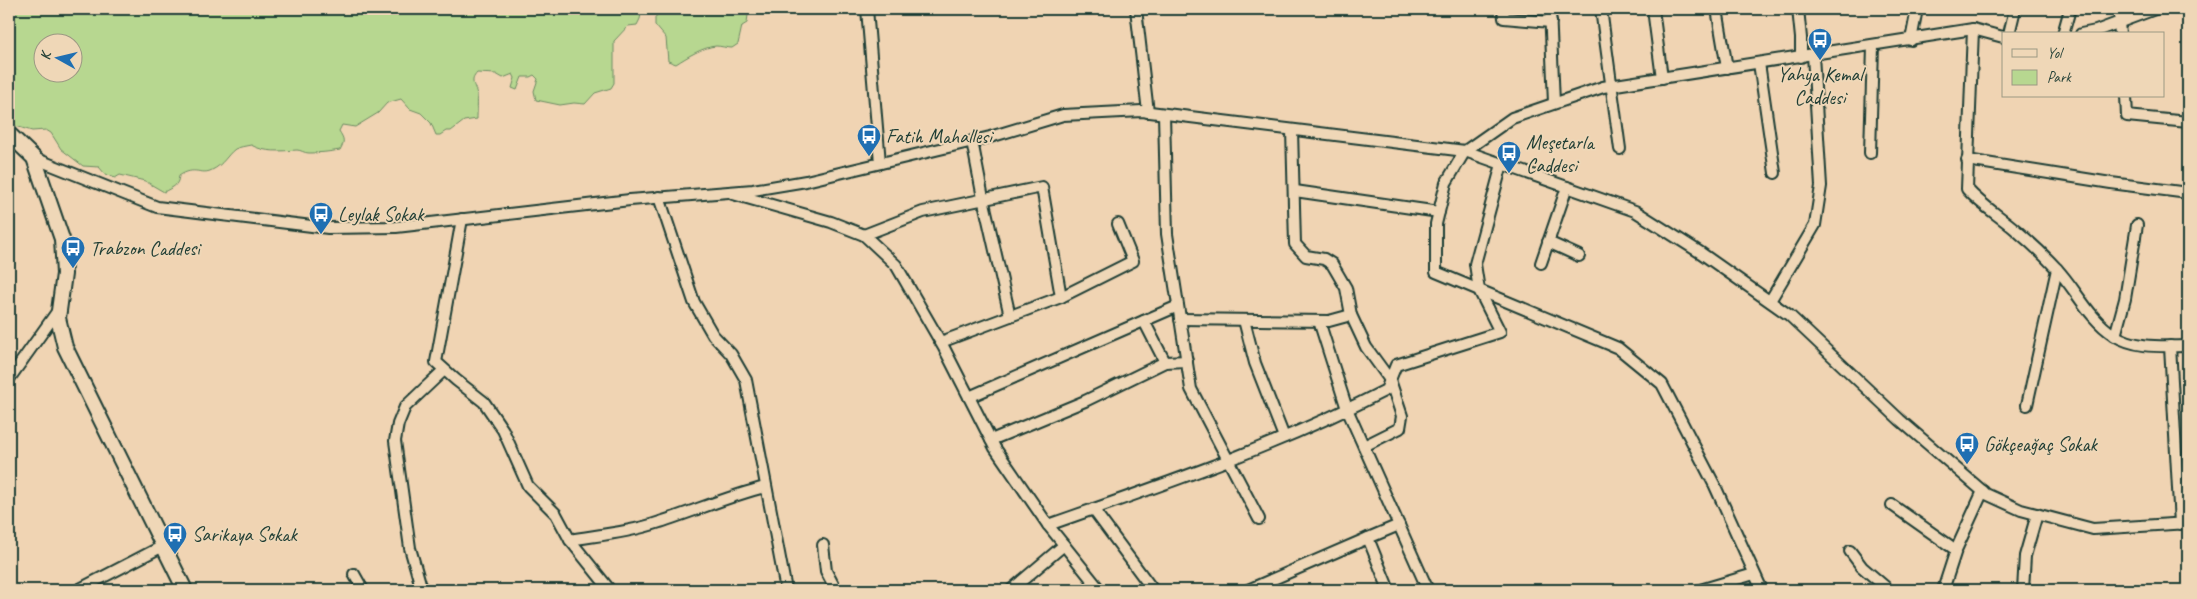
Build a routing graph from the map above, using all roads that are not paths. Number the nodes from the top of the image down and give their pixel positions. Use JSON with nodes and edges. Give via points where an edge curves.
{"nodes":[{"id":1,"x":867,"y":9,"type":"edge"},
{"id":2,"x":1136,"y":9,"type":"edge"},
{"id":3,"x":1503,"y":9,"type":"edge"},
{"id":4,"x":1550,"y":9,"type":"edge"},
{"id":5,"x":1601,"y":9,"type":"edge"},
{"id":6,"x":1653,"y":9,"type":"edge"},
{"id":7,"x":1717,"y":9,"type":"edge"},
{"id":8,"x":1798,"y":9,"type":"edge"},
{"id":9,"x":1917,"y":9,"type":"edge"},
{"id":10,"x":2015,"y":9,"type":"edge"},
{"id":11,"x":2070,"y":9,"type":"edge"},
{"id":12,"x":2122,"y":9,"type":"edge"},
{"id":13,"x":2154,"y":9,"type":"edge"},
{"id":14,"x":1551,"y":22,"type":"junction"},
{"id":15,"x":2119,"y":22,"type":"junction"},
{"id":16,"x":1973,"y":29,"type":"junction"},
{"id":17,"x":2009,"y":32,"type":"edge"},
{"id":18,"x":2064,"y":32,"type":"edge"},
{"id":19,"x":2087,"y":32,"type":"edge"},
{"id":20,"x":2120,"y":32,"type":"edge"},
{"id":21,"x":2002,"y":37,"type":"edge"},
{"id":22,"x":1911,"y":40,"type":"junction"},
{"id":23,"x":1873,"y":46,"type":"junction"},
{"id":24,"x":1813,"y":55,"type":"junction"},
{"id":25,"x":1801,"y":57,"type":"junction"},
{"id":26,"x":1759,"y":63,"type":"junction"},
{"id":27,"x":1727,"y":68,"type":"junction"},
{"id":28,"x":1662,"y":78,"type":"junction"},
{"id":29,"x":1611,"y":86,"type":"junction"},
{"id":30,"x":2126,"y":98,"type":"edge"},
{"id":31,"x":1554,"y":103,"type":"junction"},
{"id":32,"x":1148,"y":112,"type":"junction"},
{"id":33,"x":1164,"y":114,"type":"junction"},
{"id":34,"x":2188,"y":122,"type":"edge"},
{"id":35,"x":1292,"y":130,"type":"junction"},
{"id":36,"x":9,"y":134,"type":"edge"},
{"id":37,"x":972,"y":141,"type":"junction"},
{"id":38,"x":1620,"y":149,"type":"dead end"},
{"id":39,"x":1465,"y":151,"type":"junction"},
{"id":40,"x":1870,"y":153,"type":"dead end"},
{"id":41,"x":34,"y":158,"type":"junction"},
{"id":42,"x":1967,"y":160,"type":"junction"},
{"id":43,"x":880,"y":163,"type":"junction"},
{"id":44,"x":1502,"y":164,"type":"junction"},
{"id":45,"x":1775,"y":173,"type":"dead end"},
{"id":46,"x":1566,"y":187,"type":"junction"},
{"id":47,"x":1295,"y":191,"type":"junction"},
{"id":48,"x":727,"y":192,"type":"junction"},
{"id":49,"x":2188,"y":193,"type":"edge"},
{"id":50,"x":658,"y":197,"type":"junction"},
{"id":51,"x":982,"y":198,"type":"junction"},
{"id":52,"x":1439,"y":212,"type":"junction"},
{"id":53,"x":462,"y":219,"type":"junction"},
{"id":54,"x":1118,"y":224,"type":"dead end"},
{"id":55,"x":2137,"y":225,"type":"dead end"},
{"id":56,"x":864,"y":236,"type":"junction"},
{"id":57,"x":1548,"y":242,"type":"junction"},
{"id":58,"x":1580,"y":256,"type":"dead end"},
{"id":59,"x":1541,"y":263,"type":"dead end"},
{"id":60,"x":2058,"y":269,"type":"junction"},
{"id":61,"x":1479,"y":290,"type":"junction"},
{"id":62,"x":1061,"y":297,"type":"junction"},
{"id":63,"x":1770,"y":301,"type":"junction"},
{"id":64,"x":1178,"y":306,"type":"junction"},
{"id":65,"x":59,"y":308,"type":"junction"},
{"id":66,"x":1351,"y":315,"type":"junction"},
{"id":67,"x":1010,"y":316,"type":"junction"},
{"id":68,"x":1180,"y":319,"type":"junction"},
{"id":69,"x":1244,"y":320,"type":"junction"},
{"id":70,"x":1144,"y":321,"type":"junction"},
{"id":71,"x":1319,"y":321,"type":"junction"},
{"id":72,"x":2114,"y":336,"type":"junction"},
{"id":73,"x":940,"y":342,"type":"junction"},
{"id":74,"x":2170,"y":346,"type":"junction"},
{"id":75,"x":2188,"y":346,"type":"edge"},
{"id":76,"x":1187,"y":361,"type":"junction"},
{"id":77,"x":1165,"y":362,"type":"junction"},
{"id":78,"x":444,"y":370,"type":"junction"},
{"id":79,"x":9,"y":379,"type":"edge"},
{"id":80,"x":1390,"y":380,"type":"junction"},
{"id":81,"x":969,"y":397,"type":"junction"},
{"id":82,"x":2027,"y":405,"type":"dead end"},
{"id":83,"x":1347,"y":409,"type":"junction"},
{"id":84,"x":1284,"y":437,"type":"junction"},
{"id":85,"x":991,"y":440,"type":"junction"},
{"id":86,"x":1364,"y":446,"type":"junction"},
{"id":87,"x":1229,"y":461,"type":"junction"},
{"id":88,"x":765,"y":488,"type":"junction"},
{"id":89,"x":1983,"y":491,"type":"junction"},
{"id":90,"x":1892,"y":505,"type":"dead end"},
{"id":91,"x":1093,"y":509,"type":"junction"},
{"id":92,"x":2037,"y":514,"type":"junction"},
{"id":93,"x":1260,"y":519,"type":"dead end"},
{"id":94,"x":2184,"y":523,"type":"edge"},
{"id":95,"x":1048,"y":525,"type":"junction"},
{"id":96,"x":1399,"y":525,"type":"junction"},
{"id":97,"x":1368,"y":538,"type":"junction"},
{"id":98,"x":570,"y":540,"type":"junction"},
{"id":99,"x":823,"y":545,"type":"dead end"},
{"id":100,"x":1064,"y":545,"type":"junction"},
{"id":101,"x":163,"y":546,"type":"junction"},
{"id":102,"x":1850,"y":550,"type":"dead end"},
{"id":103,"x":1956,"y":550,"type":"junction"},
{"id":104,"x":354,"y":574,"type":"dead end"},
{"id":105,"x":1754,"y":574,"type":"junction"},
{"id":106,"x":78,"y":590,"type":"edge"},
{"id":107,"x":185,"y":590,"type":"edge"},
{"id":108,"x":363,"y":590,"type":"edge"},
{"id":109,"x":422,"y":590,"type":"edge"},
{"id":110,"x":610,"y":590,"type":"edge"},
{"id":111,"x":786,"y":590,"type":"edge"},
{"id":112,"x":836,"y":590,"type":"edge"},
{"id":113,"x":1011,"y":590,"type":"edge"},
{"id":114,"x":1100,"y":590,"type":"edge"},
{"id":115,"x":1153,"y":590,"type":"edge"},
{"id":116,"x":1248,"y":590,"type":"edge"},
{"id":117,"x":1389,"y":590,"type":"edge"},
{"id":118,"x":1428,"y":590,"type":"edge"},
{"id":119,"x":1700,"y":590,"type":"edge"},
{"id":120,"x":1762,"y":590,"type":"edge"},
{"id":121,"x":1889,"y":590,"type":"edge"},
{"id":122,"x":1943,"y":590,"type":"edge"},
{"id":123,"x":2023,"y":590,"type":"edge"}],
"edges":[{"from":1,"to":43,"type":"street"},
{"from":2,"to":32,"type":"street"},
{"from":3,"to":14,"type":"street","via":[[1504,18]]},
{"from":4,"to":14,"type":"street"},
{"from":5,"to":29,"type":"street"},
{"from":6,"to":28,"type":"street"},
{"from":7,"to":27,"type":"street"},
{"from":8,"to":25,"type":"street"},
{"from":9,"to":22,"type":"street"},
{"from":10,"to":17,"type":"street"},
{"from":11,"to":18,"type":"street"},
{"from":12,"to":15,"type":"street"},
{"from":13,"to":15,"type":"street"},
{"from":14,"to":31,"type":"street"},
{"from":15,"to":19,"type":"street"},
{"from":15,"to":20,"type":"street"},
{"from":16,"to":21,"type":"street"},
{"from":16,"to":22,"type":"street"},
{"from":16,"to":42,"type":"street"},
{"from":22,"to":23,"type":"street"},
{"from":23,"to":24,"type":"street"},
{"from":23,"to":40,"type":"street"},
{"from":24,"to":25,"type":"street"},
{"from":24,"to":63,"type":"street","via":[[1822,186],[1815,225]]},
{"from":25,"to":26,"type":"street"},
{"from":26,"to":27,"type":"street"},
{"from":26,"to":45,"type":"street"},
{"from":27,"to":28,"type":"street"},
{"from":28,"to":29,"type":"street"},
{"from":29,"to":31,"type":"street"},
{"from":29,"to":38,"type":"street"},
{"from":30,"to":34,"type":"street","via":[[2127,116]]},
{"from":31,"to":39,"type":"street","via":[[1512,118]]},
{"from":32,"to":33,"type":"street"},
{"from":32,"to":37,"type":"street","via":[[1064,115]]},
{"from":33,"to":35,"type":"street"},
{"from":33,"to":64,"type":"street","via":[[1167,234]]},
{"from":35,"to":39,"type":"street"},
{"from":35,"to":47,"type":"street"},
{"from":36,"to":41,"type":"street"},
{"from":37,"to":43,"type":"street"},
{"from":37,"to":51,"type":"street"},
{"from":39,"to":44,"type":"street"},
{"from":39,"to":52,"type":"street","via":[[1446,183]]},
{"from":41,"to":53,"type":"street","via":[[157,207],[328,228],[396,227]]},
{"from":41,"to":65,"type":"street","via":[[62,239],[64,274]]},
{"from":42,"to":49,"type":"street"},
{"from":42,"to":60,"type":"street","via":[[1967,189]]},
{"from":43,"to":48,"type":"street","via":[[806,181]]},
{"from":44,"to":46,"type":"street"},
{"from":44,"to":61,"type":"street","via":[[1475,264]]},
{"from":46,"to":57,"type":"street"},
{"from":46,"to":63,"type":"street","via":[[1635,211]]},
{"from":47,"to":52,"type":"street"},
{"from":47,"to":66,"type":"street","via":[[1295,244],[1306,256],[1332,264],[1346,288]]},
{"from":48,"to":50,"type":"street"},
{"from":48,"to":56,"type":"street","via":[[831,222]]},
{"from":50,"to":53,"type":"street"},
{"from":50,"to":88,"type":"street","via":[[694,302],[746,380]]},
{"from":51,"to":56,"type":"street","via":[[923,212]]},
{"from":51,"to":62,"type":"street","via":[[1042,187]]},
{"from":51,"to":67,"type":"street"},
{"from":52,"to":61,"type":"street","via":[[1436,272]]},
{"from":53,"to":78,"type":"street","via":[[437,352],[436,362]]},
{"from":54,"to":62,"type":"street","via":[[1133,261]]},
{"from":55,"to":72,"type":"street","via":[[2125,299]]},
{"from":56,"to":73,"type":"street","via":[[896,265]]},
{"from":57,"to":58,"type":"street"},
{"from":57,"to":59,"type":"street"},
{"from":60,"to":72,"type":"street","via":[[2088,310]]},
{"from":60,"to":82,"type":"street"},
{"from":61,"to":80,"type":"street","via":[[1500,332],[1396,365]]},
{"from":61,"to":105,"type":"street","via":[[1618,348],[1662,384],[1715,486]]},
{"from":62,"to":67,"type":"street"},
{"from":63,"to":89,"type":"street"},
{"from":64,"to":68,"type":"street"},
{"from":64,"to":70,"type":"street"},
{"from":65,"to":79,"type":"street"},
{"from":65,"to":101,"type":"street","via":[[58,318],[65,346]]},
{"from":66,"to":71,"type":"street"},
{"from":66,"to":80,"type":"street","via":[[1366,348]]},
{"from":67,"to":73,"type":"street"},
{"from":68,"to":69,"type":"street"},
{"from":68,"to":76,"type":"street"},
{"from":69,"to":71,"type":"street"},
{"from":69,"to":84,"type":"street","via":[[1255,362]]},
{"from":70,"to":77,"type":"street"},
{"from":70,"to":81,"type":"street"},
{"from":71,"to":83,"type":"street"},
{"from":72,"to":74,"type":"street","via":[[2144,346]]},
{"from":73,"to":81,"type":"street"},
{"from":74,"to":75,"type":"street"},
{"from":74,"to":94,"type":"street"},
{"from":76,"to":77,"type":"street"},
{"from":76,"to":87,"type":"street","via":[[1191,388]]},
{"from":77,"to":85,"type":"street","via":[[1085,401]]},
{"from":78,"to":98,"type":"street","via":[[484,402],[503,430],[528,486],[556,514]]},
{"from":78,"to":109,"type":"street","via":[[405,407],[395,442],[410,548]]},
{"from":80,"to":83,"type":"street","via":[[1386,390]]},
{"from":80,"to":86,"type":"street","via":[[1402,424]]},
{"from":81,"to":85,"type":"street"},
{"from":83,"to":84,"type":"street"},
{"from":83,"to":86,"type":"street"},
{"from":84,"to":87,"type":"street"},
{"from":85,"to":95,"type":"street"},
{"from":86,"to":96,"type":"street"},
{"from":87,"to":91,"type":"street"},
{"from":87,"to":93,"type":"street"},
{"from":88,"to":98,"type":"street","via":[[736,494],[637,529]]},
{"from":88,"to":111,"type":"street"},
{"from":89,"to":92,"type":"street","via":[[2021,510]]},
{"from":89,"to":103,"type":"street"},
{"from":90,"to":103,"type":"street"},
{"from":91,"to":95,"type":"street"},
{"from":91,"to":115,"type":"street"},
{"from":92,"to":94,"type":"street","via":[[2093,529]]},
{"from":92,"to":123,"type":"street","via":[[2025,556]]},
{"from":95,"to":100,"type":"street"},
{"from":96,"to":97,"type":"street"},
{"from":96,"to":118,"type":"street"},
{"from":97,"to":116,"type":"street"},
{"from":97,"to":117,"type":"street"},
{"from":98,"to":110,"type":"street"},
{"from":99,"to":112,"type":"street","via":[[826,571]]},
{"from":100,"to":113,"type":"street"},
{"from":100,"to":114,"type":"street"},
{"from":101,"to":106,"type":"street"},
{"from":101,"to":107,"type":"street"},
{"from":102,"to":121,"type":"street","via":[[1862,567]]},
{"from":103,"to":122,"type":"street"},
{"from":104,"to":108,"type":"street"},
{"from":105,"to":119,"type":"street"},
{"from":105,"to":120,"type":"street"}]}
